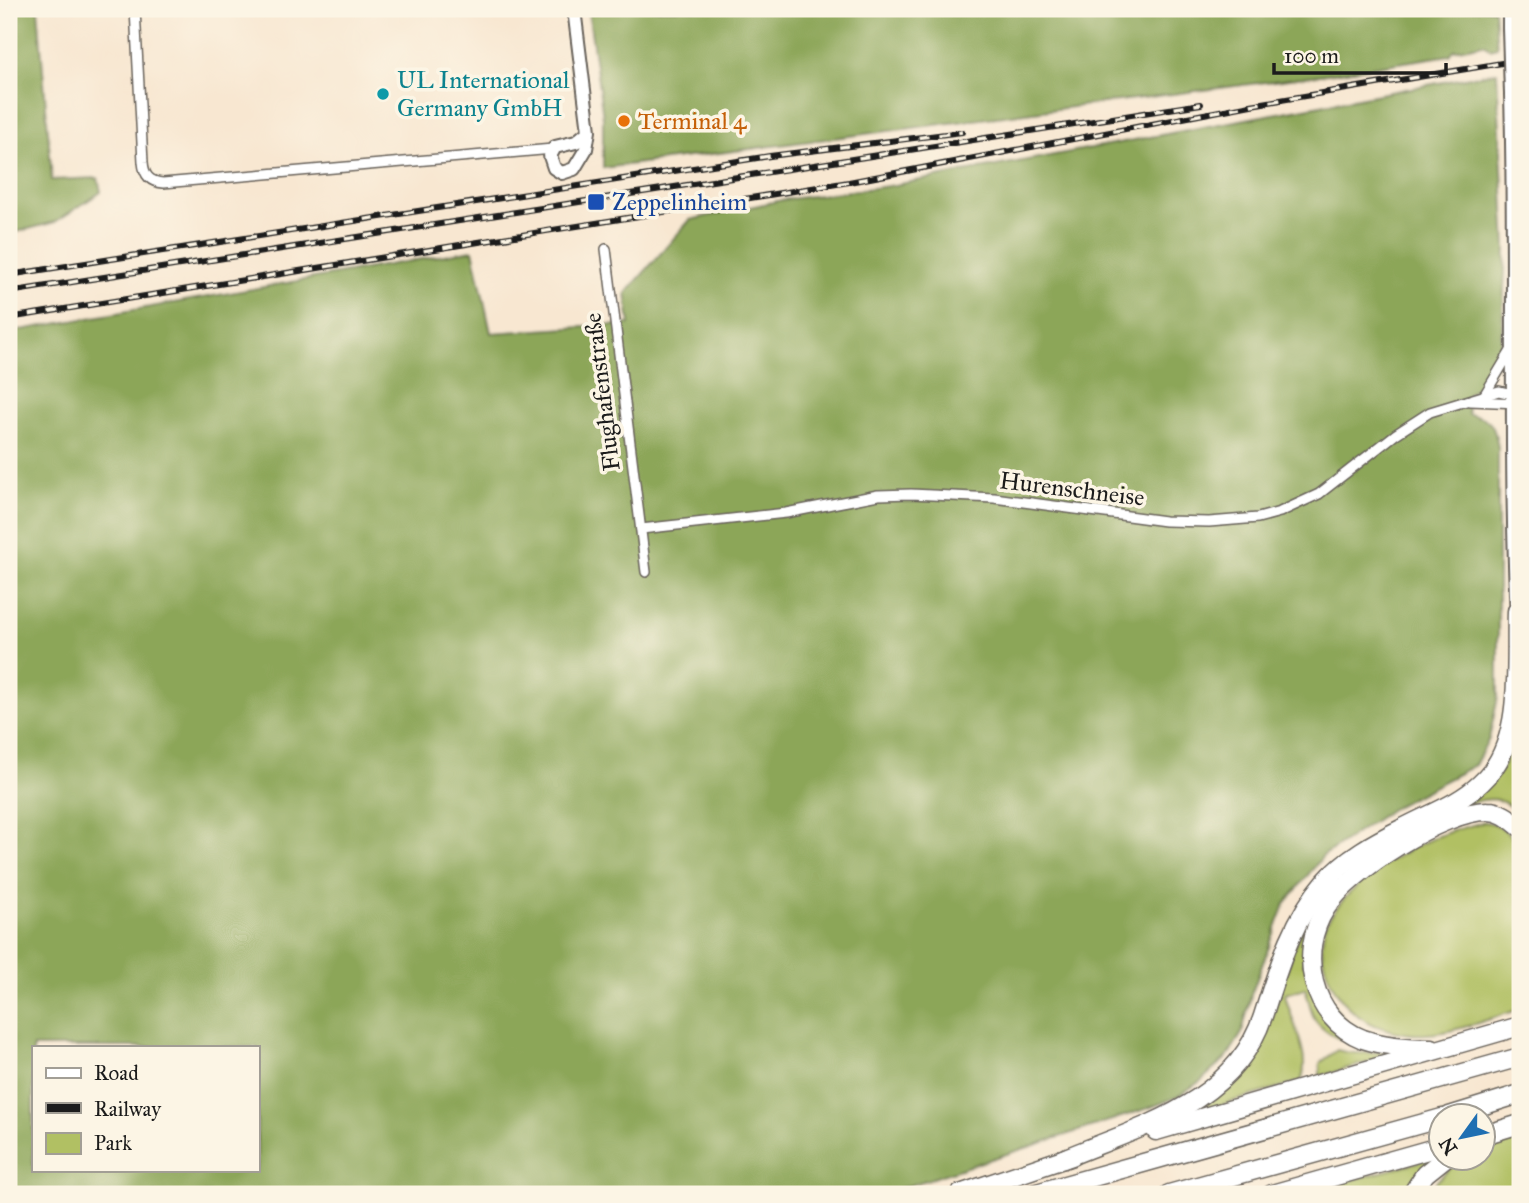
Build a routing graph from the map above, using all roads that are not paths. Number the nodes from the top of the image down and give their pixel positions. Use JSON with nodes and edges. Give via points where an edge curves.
{"nodes":[{"id":1,"x":135,"y":9,"type":"edge"},
{"id":2,"x":574,"y":9,"type":"edge"},
{"id":3,"x":1509,"y":9,"type":"edge"},
{"id":4,"x":589,"y":128,"type":"junction"},
{"id":5,"x":553,"y":149,"type":"junction"},
{"id":6,"x":1515,"y":212,"type":"junction"},
{"id":7,"x":1520,"y":245,"type":"edge"},
{"id":8,"x":606,"y":249,"type":"dead end"},
{"id":9,"x":1513,"y":348,"type":"junction"},
{"id":10,"x":1485,"y":394,"type":"junction"},
{"id":11,"x":1516,"y":399,"type":"edge"},
{"id":12,"x":1468,"y":401,"type":"junction"},
{"id":13,"x":641,"y":529,"type":"junction"},
{"id":14,"x":646,"y":572,"type":"dead end"},
{"id":15,"x":1517,"y":611,"type":"junction"},
{"id":16,"x":1520,"y":679,"type":"edge"},
{"id":17,"x":1520,"y":827,"type":"edge"},
{"id":18,"x":1520,"y":1026,"type":"edge"},
{"id":19,"x":1446,"y":1049,"type":"junction"},
{"id":20,"x":1520,"y":1057,"type":"edge"},
{"id":21,"x":1520,"y":1094,"type":"edge"},
{"id":22,"x":1493,"y":1102,"type":"edge"},
{"id":23,"x":1428,"y":1122,"type":"edge"},
{"id":24,"x":1428,"y":1150,"type":"edge"},
{"id":25,"x":1063,"y":1159,"type":"junction"},
{"id":26,"x":1428,"y":1171,"type":"edge"},
{"id":27,"x":960,"y":1194,"type":"edge"},
{"id":28,"x":1033,"y":1194,"type":"edge"},
{"id":29,"x":1169,"y":1194,"type":"edge"},
{"id":30,"x":1272,"y":1194,"type":"edge"},
{"id":31,"x":1412,"y":1194,"type":"edge"}],
"edges":[{"from":1,"to":5,"type":"street","via":[[144,170],[151,181]]},
{"from":2,"to":4,"type":"main road"},
{"from":3,"to":6,"type":"main road","bridge":true},
{"from":4,"to":5,"type":"main road","via":[[579,140]]},
{"from":4,"to":5,"type":"main road","via":[[586,149],[572,171],[562,173],[554,168],[550,160]]},
{"from":6,"to":7,"type":"main road"},
{"from":6,"to":9,"type":"main road"},
{"from":8,"to":13,"type":"street","name":"Flughafenstraße"},
{"from":9,"to":10,"type":"street"},
{"from":9,"to":11,"type":"main road"},
{"from":10,"to":11,"type":"street","name":"Hurenschneise","via":[[1499,390]]},
{"from":10,"to":12,"type":"street","name":"Hurenschneise"},
{"from":11,"to":12,"type":"street","name":"Hurenschneise"},
{"from":11,"to":15,"type":"main road"},
{"from":12,"to":13,"type":"street","name":"Hurenschneise","via":[[1414,421],[1319,494],[1258,518],[1165,521],[994,498],[911,494]]},
{"from":13,"to":14,"type":"street","name":"Flughafenstraße"},
{"from":15,"to":16,"type":"main road"},
{"from":15,"to":25,"type":"highway","via":[[1507,742],[1488,776],[1461,798],[1365,849],[1327,879],[1301,915],[1253,1040],[1222,1080],[1172,1114]]},
{"from":17,"to":19,"type":"highway","via":[[1499,812],[1480,811],[1413,838],[1345,884],[1326,906],[1315,931],[1312,974],[1323,1006],[1335,1021],[1369,1040]]},
{"from":18,"to":19,"type":"highway"},
{"from":19,"to":25,"type":"highway"},
{"from":20,"to":28,"type":"highway"},
{"from":21,"to":22,"type":"highway"},
{"from":23,"to":29,"type":"highway"},
{"from":24,"to":30,"type":"highway"},
{"from":25,"to":27,"type":"highway"},
{"from":26,"to":31,"type":"highway"}]}
